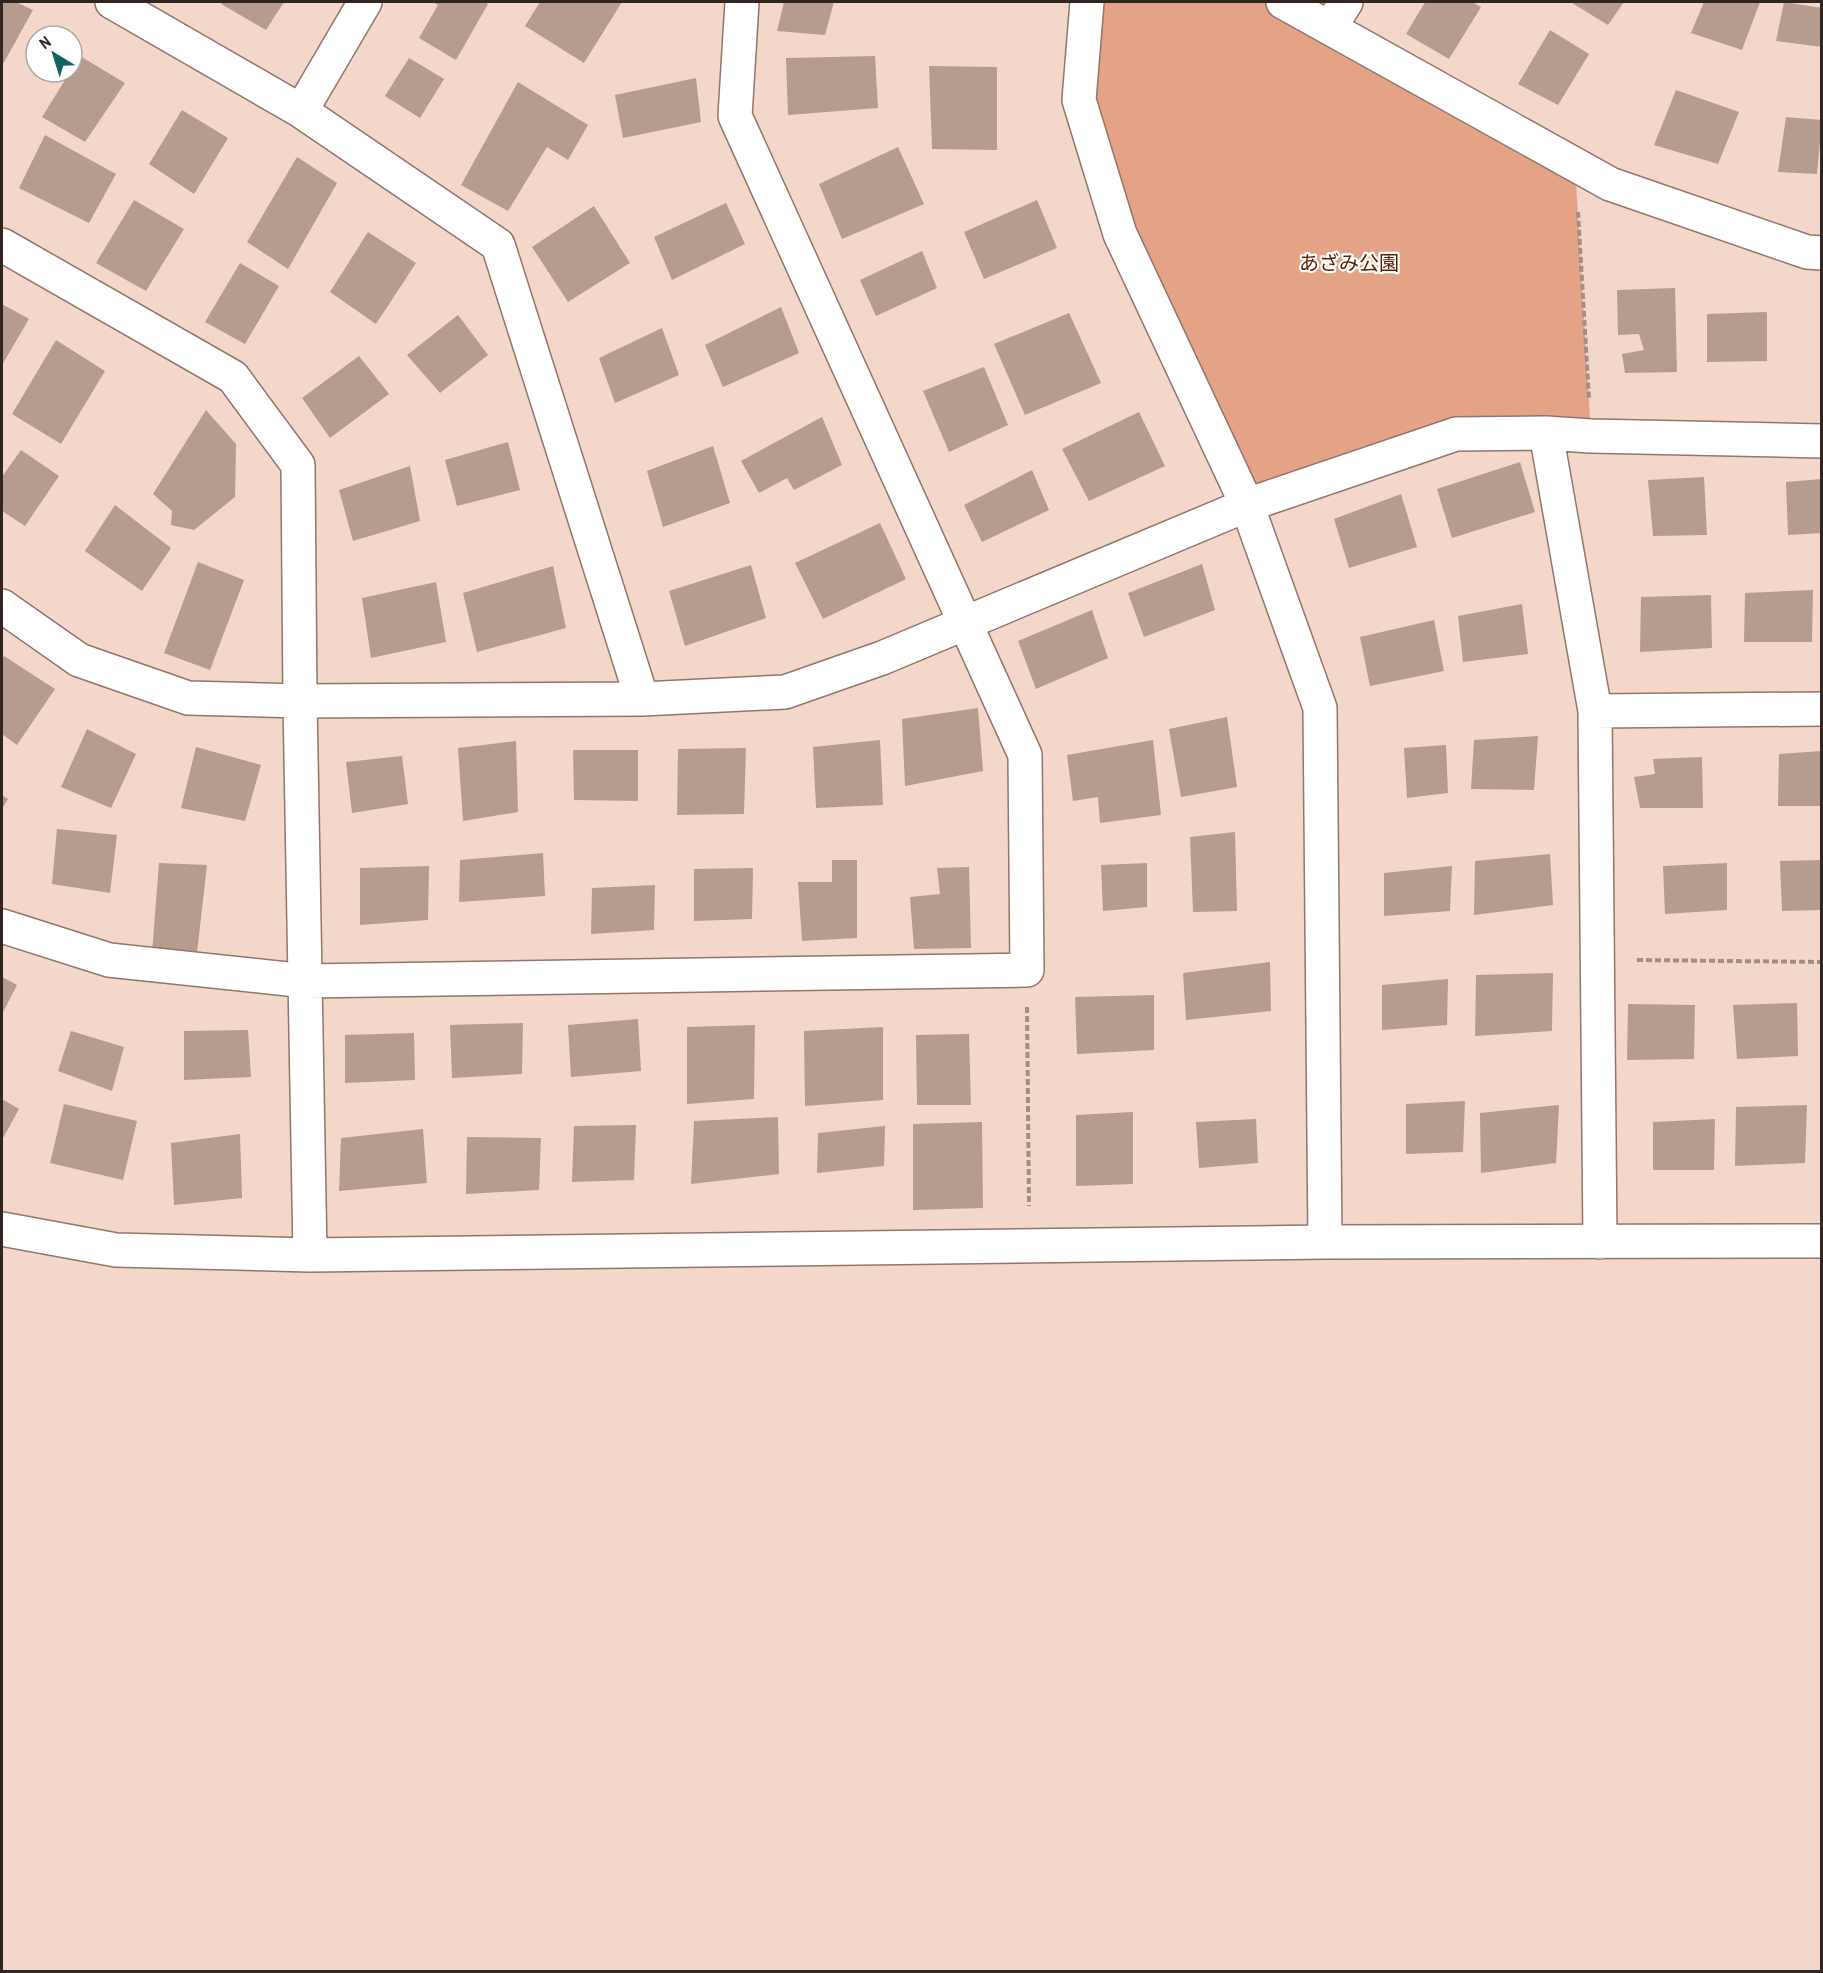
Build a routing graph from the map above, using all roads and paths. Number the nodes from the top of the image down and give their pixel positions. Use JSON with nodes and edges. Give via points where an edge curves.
{"nodes":[{"id":1,"x":112,"y":2,"type":"edge"},
{"id":2,"x":365,"y":2,"type":"edge"},
{"id":3,"x":742,"y":2,"type":"edge"},
{"id":4,"x":1087,"y":2,"type":"edge"},
{"id":5,"x":1283,"y":2,"type":"edge"},
{"id":6,"x":1338,"y":14,"type":"edge"},
{"id":7,"x":301,"y":111,"type":"junction"},
{"id":8,"x":1575,"y":165,"type":"junction"},
{"id":9,"x":2,"y":245,"type":"edge"},
{"id":10,"x":1821,"y":253,"type":"edge"},
{"id":11,"x":1546,"y":433,"type":"junction"},
{"id":12,"x":1591,"y":436,"type":"junction"},
{"id":13,"x":1821,"y":441,"type":"edge"},
{"id":14,"x":1247,"y":505,"type":"junction"},
{"id":15,"x":2,"y":606,"type":"edge"},
{"id":16,"x":966,"y":623,"type":"junction"},
{"id":17,"x":642,"y":699,"type":"junction"},
{"id":18,"x":300,"y":701,"type":"junction"},
{"id":19,"x":1821,"y":709,"type":"edge"},
{"id":20,"x":1594,"y":711,"type":"junction"},
{"id":21,"x":2,"y":926,"type":"edge"},
{"id":22,"x":1597,"y":960,"type":"junction"},
{"id":23,"x":1821,"y":962,"type":"edge"},
{"id":24,"x":1027,"y":970,"type":"junction"},
{"id":25,"x":306,"y":981,"type":"junction"},
{"id":26,"x":2,"y":1229,"type":"edge"},
{"id":27,"x":1821,"y":1241,"type":"edge"},
{"id":28,"x":1325,"y":1242,"type":"junction"},
{"id":29,"x":1600,"y":1242,"type":"junction"},
{"id":30,"x":1029,"y":1246,"type":"junction"},
{"id":31,"x":310,"y":1255,"type":"junction"}],
"edges":[{"from":1,"to":7,"type":"street"},
{"from":2,"to":7,"type":"street"},
{"from":3,"to":16,"type":"street","via":[[735,116]]},
{"from":4,"to":14,"type":"street","via":[[1079,100],[1120,234]]},
{"from":5,"to":6,"type":"street"},
{"from":6,"to":8,"type":"street"},
{"from":7,"to":17,"type":"street","via":[[498,245]]},
{"from":8,"to":10,"type":"street","via":[[1610,184],[1807,252]]},
{"from":8,"to":12,"type":"path"},
{"from":9,"to":18,"type":"street","via":[[233,377],[298,465]]},
{"from":11,"to":12,"type":"street"},
{"from":11,"to":14,"type":"street","via":[[1456,434]]},
{"from":11,"to":20,"type":"street"},
{"from":12,"to":13,"type":"street"},
{"from":14,"to":16,"type":"street"},
{"from":14,"to":28,"type":"street","via":[[1320,708]]},
{"from":15,"to":18,"type":"street","via":[[79,660],[188,698]]},
{"from":16,"to":17,"type":"street","via":[[785,692]]},
{"from":16,"to":24,"type":"street","via":[[1024,755]]},
{"from":17,"to":18,"type":"street"},
{"from":18,"to":25,"type":"street"},
{"from":19,"to":20,"type":"street"},
{"from":20,"to":22,"type":"street"},
{"from":21,"to":25,"type":"street","via":[[109,960]]},
{"from":22,"to":23,"type":"path"},
{"from":22,"to":29,"type":"street"},
{"from":24,"to":25,"type":"street"},
{"from":24,"to":30,"type":"path"},
{"from":25,"to":31,"type":"street"},
{"from":26,"to":31,"type":"street","via":[[116,1250]]},
{"from":27,"to":29,"type":"street"},
{"from":28,"to":29,"type":"street"},
{"from":28,"to":30,"type":"street"},
{"from":30,"to":31,"type":"street"}]}
